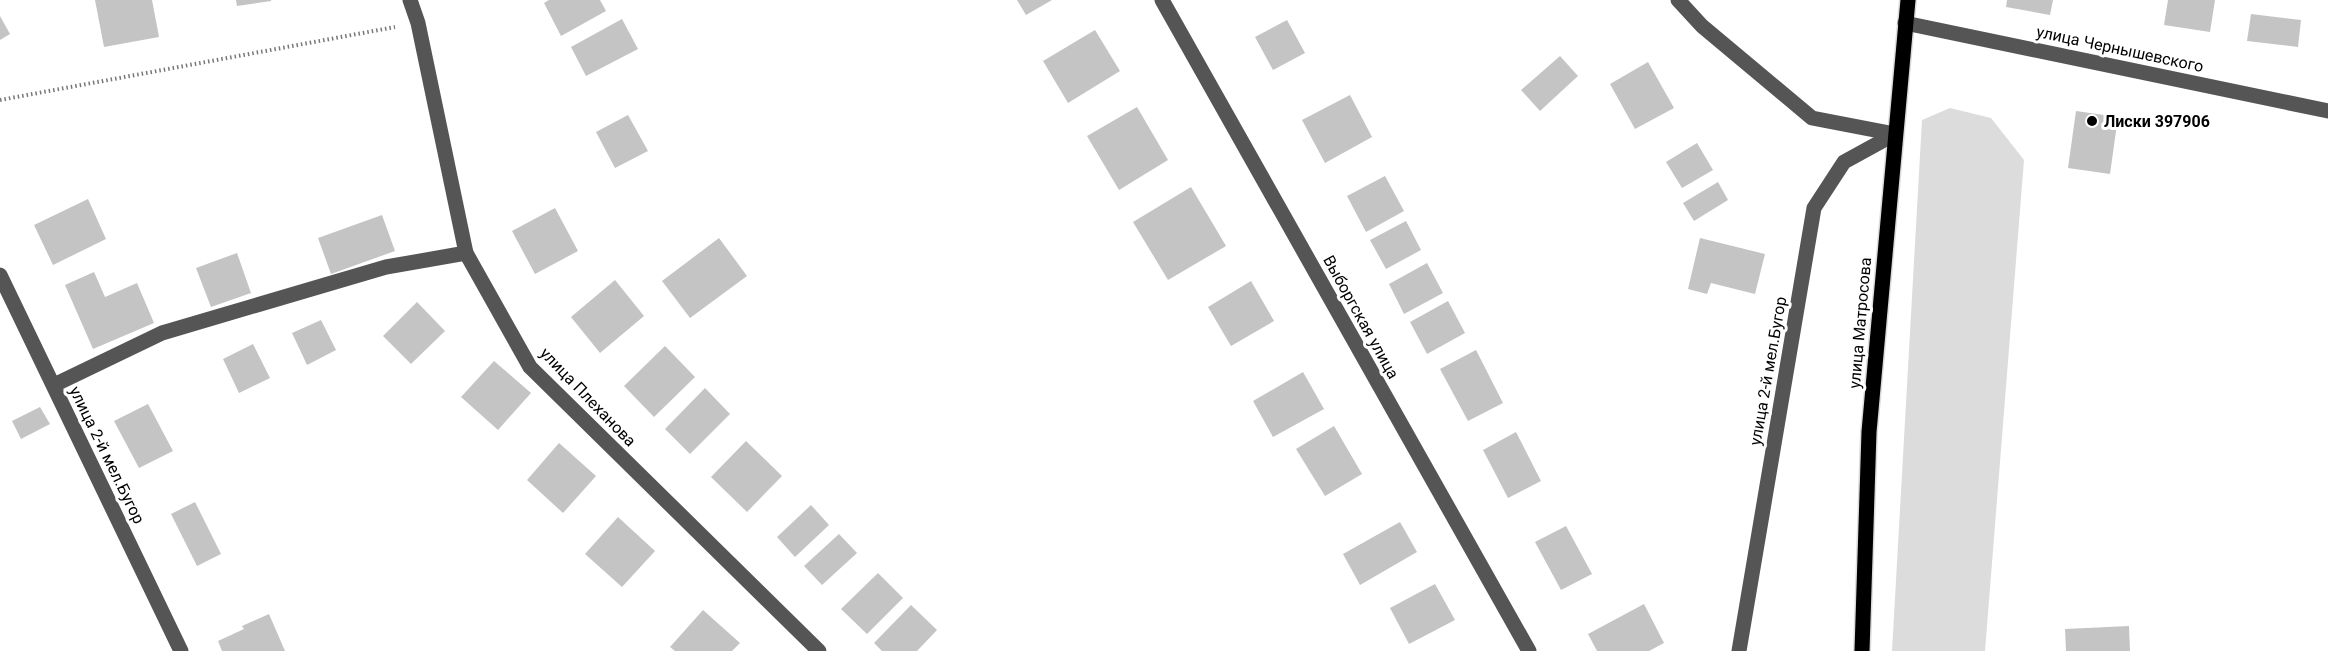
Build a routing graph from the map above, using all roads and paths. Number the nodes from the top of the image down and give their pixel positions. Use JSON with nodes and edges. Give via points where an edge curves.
{"nodes":[{"id":1,"x":410,"y":0,"type":"edge"},
{"id":2,"x":1162,"y":0,"type":"edge"},
{"id":3,"x":1678,"y":0,"type":"edge"},
{"id":4,"x":1908,"y":0,"type":"edge"},
{"id":5,"x":418,"y":22,"type":"junction"},
{"id":6,"x":1905,"y":23,"type":"junction"},
{"id":7,"x":0,"y":100,"type":"edge"},
{"id":8,"x":2328,"y":111,"type":"edge"},
{"id":9,"x":1895,"y":134,"type":"junction"},
{"id":10,"x":466,"y":253,"type":"junction"},
{"id":11,"x":0,"y":275,"type":"edge"},
{"id":12,"x":54,"y":385,"type":"junction"},
{"id":13,"x":181,"y":651,"type":"edge"},
{"id":14,"x":819,"y":651,"type":"edge"},
{"id":15,"x":1528,"y":651,"type":"edge"},
{"id":16,"x":1739,"y":651,"type":"edge"},
{"id":17,"x":1862,"y":651,"type":"edge"}],
"edges":[{"from":1,"to":5,"type":"street","name":"улица Плеханова"},
{"from":2,"to":15,"type":"street","name":"Выборгская улица"},
{"from":3,"to":9,"type":"street","via":[[1702,26],[1812,118]]},
{"from":4,"to":6,"type":"main road","name":"улица Матросова"},
{"from":5,"to":7,"type":"path"},
{"from":5,"to":10,"type":"street","name":"улица Плеханова"},
{"from":6,"to":8,"type":"street","name":"улица Чернышевского"},
{"from":6,"to":9,"type":"main road","name":"улица Матросова"},
{"from":9,"to":16,"type":"street","name":"улица 2-й мел.Бугор","via":[[1844,162],[1814,208]]},
{"from":9,"to":17,"type":"main road","name":"улица Матросова","via":[[1869,432]]},
{"from":10,"to":12,"type":"street","via":[[386,267],[162,333]]},
{"from":10,"to":14,"type":"street","name":"улица Плеханова","via":[[531,367]]},
{"from":11,"to":12,"type":"street","name":"улица 2-й мел.Бугор"},
{"from":12,"to":13,"type":"street","name":"улица 2-й мел.Бугор"}]}
